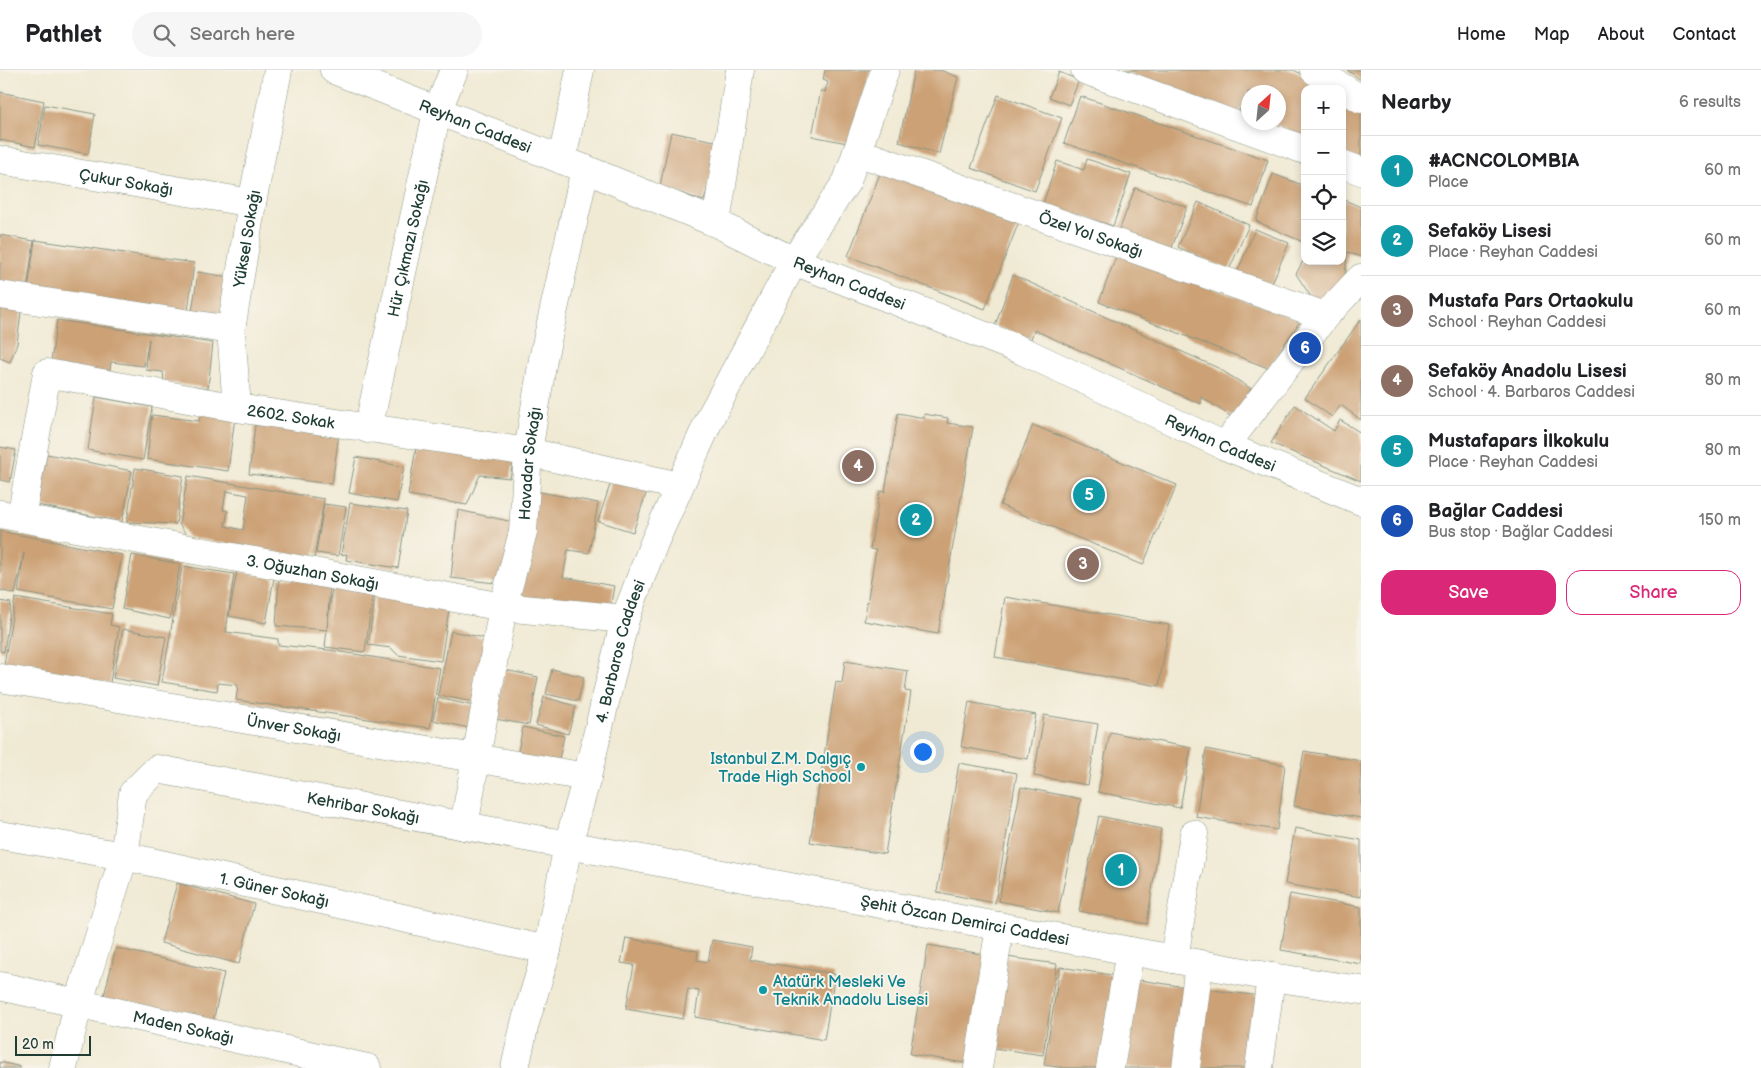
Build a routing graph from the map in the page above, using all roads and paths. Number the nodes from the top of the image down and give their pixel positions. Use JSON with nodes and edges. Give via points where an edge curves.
{"nodes":[{"id":1,"x":278,"y":70,"type":"edge"},
{"id":2,"x":334,"y":70,"type":"edge"},
{"id":3,"x":454,"y":70,"type":"edge"},
{"id":4,"x":580,"y":70,"type":"edge"},
{"id":5,"x":740,"y":70,"type":"edge"},
{"id":6,"x":885,"y":70,"type":"edge"},
{"id":7,"x":1086,"y":70,"type":"edge"},
{"id":8,"x":1314,"y":70,"type":"edge"},
{"id":9,"x":1361,"y":100,"type":"edge"},
{"id":10,"x":437,"y":112,"type":"junction"},
{"id":11,"x":1301,"y":149,"type":"edge"},
{"id":12,"x":857,"y":152,"type":"junction"},
{"id":13,"x":0,"y":160,"type":"edge"},
{"id":14,"x":574,"y":165,"type":"junction"},
{"id":15,"x":1346,"y":165,"type":"edge"},
{"id":16,"x":1361,"y":171,"type":"edge"},
{"id":17,"x":252,"y":203,"type":"junction"},
{"id":18,"x":716,"y":223,"type":"junction"},
{"id":19,"x":794,"y":261,"type":"junction"},
{"id":20,"x":1361,"y":278,"type":"edge"},
{"id":21,"x":0,"y":295,"type":"edge"},
{"id":22,"x":1325,"y":316,"type":"junction"},
{"id":23,"x":231,"y":330,"type":"junction"},
{"id":24,"x":237,"y":408,"type":"junction"},
{"id":25,"x":368,"y":429,"type":"junction"},
{"id":26,"x":1226,"y":446,"type":"junction"},
{"id":27,"x":528,"y":452,"type":"junction"},
{"id":28,"x":679,"y":486,"type":"junction"},
{"id":29,"x":1361,"y":501,"type":"edge"},
{"id":30,"x":10,"y":516,"type":"edge"},
{"id":31,"x":503,"y":607,"type":"junction"},
{"id":32,"x":625,"y":619,"type":"junction"},
{"id":33,"x":0,"y":678,"type":"edge"},
{"id":34,"x":476,"y":758,"type":"junction"},
{"id":35,"x":587,"y":777,"type":"junction"},
{"id":36,"x":464,"y":826,"type":"junction"},
{"id":37,"x":1194,"y":834,"type":"dead end"},
{"id":38,"x":0,"y":835,"type":"edge"},
{"id":39,"x":568,"y":845,"type":"junction"},
{"id":40,"x":124,"y":856,"type":"junction"},
{"id":41,"x":1000,"y":926,"type":"junction"},
{"id":42,"x":547,"y":950,"type":"junction"},
{"id":43,"x":1130,"y":952,"type":"junction"},
{"id":44,"x":1187,"y":961,"type":"junction"},
{"id":45,"x":1271,"y":977,"type":"junction"},
{"id":46,"x":0,"y":986,"type":"edge"},
{"id":47,"x":1361,"y":990,"type":"edge"},
{"id":48,"x":78,"y":1006,"type":"junction"},
{"id":49,"x":63,"y":1068,"type":"edge"},
{"id":50,"x":367,"y":1068,"type":"edge"},
{"id":51,"x":516,"y":1068,"type":"edge"},
{"id":52,"x":978,"y":1068,"type":"edge"},
{"id":53,"x":1110,"y":1068,"type":"edge"},
{"id":54,"x":1186,"y":1068,"type":"edge"},
{"id":55,"x":1259,"y":1068,"type":"edge"}],
"edges":[{"from":1,"to":17,"type":"street","name":"Yüksel Sokağı"},
{"from":2,"to":10,"type":"street","name":"Reyhan Caddesi"},
{"from":3,"to":10,"type":"street","name":"Hür Çıkmazı Sokağı"},
{"from":4,"to":14,"type":"street","name":"Havadar Sokağı"},
{"from":5,"to":18,"type":"street"},
{"from":6,"to":12,"type":"street","name":"4. Barbaros Caddesi"},
{"from":7,"to":11,"type":"street"},
{"from":8,"to":9,"type":"street"},
{"from":10,"to":14,"type":"street","name":"Reyhan Caddesi"},
{"from":10,"to":25,"type":"street","name":"Hür Çıkmazı Sokağı"},
{"from":12,"to":19,"type":"street","name":"4. Barbaros Caddesi","via":[[846,181]]},
{"from":12,"to":22,"type":"street","name":"Özel Yol Sokağı"},
{"from":13,"to":17,"type":"street","name":"Çukur Sokağı"},
{"from":14,"to":18,"type":"street","name":"Reyhan Caddesi"},
{"from":14,"to":27,"type":"street","name":"Havadar Sokağı"},
{"from":15,"to":16,"type":"street"},
{"from":17,"to":23,"type":"street","name":"Yüksel Sokağı"},
{"from":18,"to":19,"type":"street","name":"Reyhan Caddesi"},
{"from":19,"to":26,"type":"street","name":"Reyhan Caddesi","via":[[1023,352]]},
{"from":19,"to":28,"type":"street","name":"4. Barbaros Caddesi","via":[[712,414]]},
{"from":20,"to":22,"type":"street"},
{"from":21,"to":23,"type":"street"},
{"from":22,"to":26,"type":"street"},
{"from":23,"to":24,"type":"street","name":"Yüksel Sokağı"},
{"from":24,"to":25,"type":"street","name":"2602. Sokak"},
{"from":24,"to":30,"type":"street","name":"2602. Sokak","via":[[47,373]]},
{"from":25,"to":27,"type":"street","name":"2602. Sokak"},
{"from":26,"to":29,"type":"street","name":"Reyhan Caddesi"},
{"from":27,"to":28,"type":"street","name":"2602. Sokak"},
{"from":27,"to":31,"type":"street","name":"Havadar Sokağı","via":[[523,532]]},
{"from":28,"to":32,"type":"street","name":"4. Barbaros Caddesi"},
{"from":30,"to":31,"type":"street","name":"3. Oğuzhan Sokağı"},
{"from":31,"to":32,"type":"street","name":"3. Oğuzhan Sokağı"},
{"from":31,"to":34,"type":"street","name":"Havadar Sokağı"},
{"from":32,"to":35,"type":"street","name":"4. Barbaros Caddesi"},
{"from":33,"to":34,"type":"street","name":"Ünver Sokağı"},
{"from":34,"to":35,"type":"street","name":"Ünver Sokağı"},
{"from":34,"to":36,"type":"street","name":"Havadar Sokağı"},
{"from":35,"to":39,"type":"street","name":"4. Barbaros Caddesi"},
{"from":36,"to":39,"type":"street","name":"Kehribar Sokağı"},
{"from":36,"to":40,"type":"street","name":"Kehribar Sokağı","via":[[157,769],[133,793]]},
{"from":37,"to":44,"type":"street"},
{"from":38,"to":40,"type":"street","name":"1. Güner Sokağı"},
{"from":39,"to":41,"type":"street","name":"Şehit Özcan Demirci Caddesi"},
{"from":39,"to":42,"type":"street","name":"4. Barbaros Caddesi"},
{"from":40,"to":42,"type":"street","name":"1. Güner Sokağı"},
{"from":40,"to":48,"type":"street"},
{"from":41,"to":43,"type":"street","name":"Şehit Özcan Demirci Caddesi"},
{"from":41,"to":52,"type":"street"},
{"from":42,"to":51,"type":"street","name":"4. Barbaros Caddesi"},
{"from":43,"to":44,"type":"street","name":"Şehit Özcan Demirci Caddesi"},
{"from":43,"to":53,"type":"street"},
{"from":44,"to":45,"type":"street","name":"Şehit Özcan Demirci Caddesi"},
{"from":44,"to":54,"type":"street"},
{"from":45,"to":47,"type":"street","name":"Şehit Özcan Demirci Caddesi"},
{"from":45,"to":55,"type":"street"},
{"from":46,"to":48,"type":"street","name":"Maden Sokağı"},
{"from":48,"to":49,"type":"street"},
{"from":48,"to":50,"type":"street","name":"Maden Sokağı"}]}
